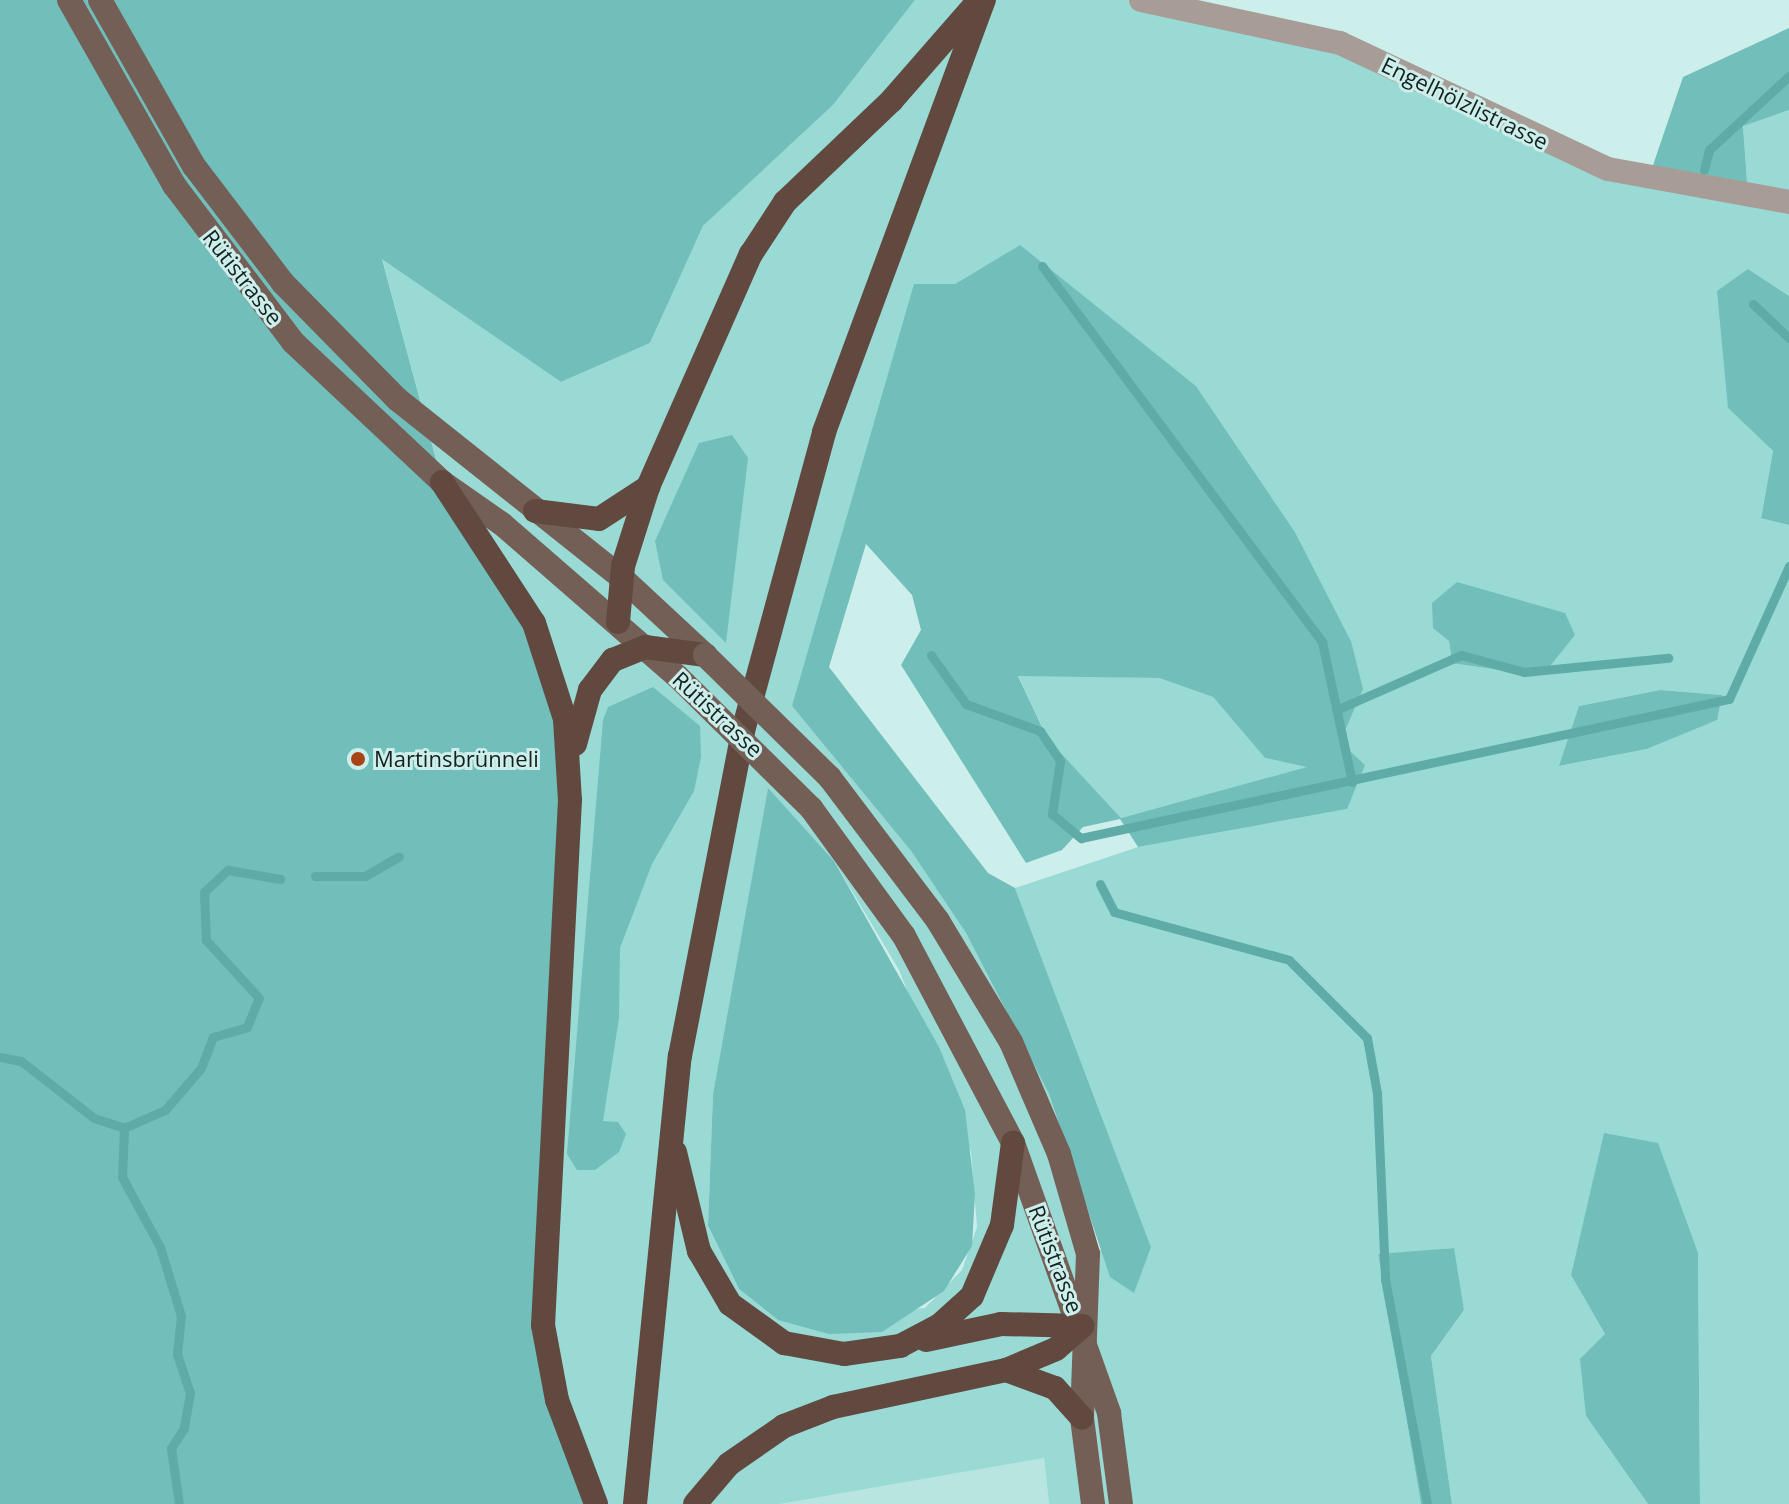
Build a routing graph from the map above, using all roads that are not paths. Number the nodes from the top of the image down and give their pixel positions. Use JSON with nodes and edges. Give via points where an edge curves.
{"nodes":[{"id":1,"x":69,"y":0,"type":"edge"},
{"id":2,"x":100,"y":0,"type":"edge"},
{"id":3,"x":981,"y":0,"type":"edge"},
{"id":4,"x":1141,"y":0,"type":"edge"},
{"id":5,"x":1789,"y":202,"type":"edge"},
{"id":6,"x":442,"y":482,"type":"junction"},
{"id":7,"x":648,"y":487,"type":"junction"},
{"id":8,"x":535,"y":511,"type":"junction"},
{"id":9,"x":621,"y":577,"type":"junction"},
{"id":10,"x":618,"y":622,"type":"junction"},
{"id":11,"x":645,"y":647,"type":"junction"},
{"id":12,"x":695,"y":650,"type":"junction"},
{"id":13,"x":571,"y":762,"type":"junction"},
{"id":14,"x":671,"y":1131,"type":"junction"},
{"id":15,"x":1013,"y":1143,"type":"junction"},
{"id":16,"x":1082,"y":1326,"type":"junction"},
{"id":17,"x":900,"y":1346,"type":"junction"},
{"id":18,"x":1006,"y":1370,"type":"junction"},
{"id":19,"x":1082,"y":1418,"type":"junction"},
{"id":20,"x":596,"y":1504,"type":"edge"},
{"id":21,"x":635,"y":1504,"type":"edge"},
{"id":22,"x":695,"y":1504,"type":"edge"},
{"id":23,"x":1093,"y":1504,"type":"edge"},
{"id":24,"x":1121,"y":1504,"type":"edge"}],
"edges":[{"from":1,"to":6,"type":"main road","name":"Rütistrasse","via":[[134,121],[226,258],[293,342]]},
{"from":2,"to":8,"type":"main road","name":"Rütistrasse","via":[[194,166],[283,283],[397,399]]},
{"from":3,"to":7,"type":"highway","via":[[764,231]]},
{"from":3,"to":14,"type":"highway","via":[[897,220],[790,545],[723,825]]},
{"from":4,"to":5,"type":"street","name":"Engelhölzlistrasse","via":[[1340,43],[1608,169]]},
{"from":6,"to":10,"type":"main road","name":"Rütistrasse"},
{"from":6,"to":13,"type":"highway","via":[[546,647]]},
{"from":7,"to":8,"type":"highway","via":[[599,519]]},
{"from":7,"to":9,"type":"highway"},
{"from":8,"to":9,"type":"main road","name":"Rütistrasse"},
{"from":9,"to":10,"type":"highway"},
{"from":9,"to":12,"type":"main road","name":"Rütistrasse"},
{"from":10,"to":11,"type":"main road","name":"Rütistrasse"},
{"from":11,"to":12,"type":"highway"},
{"from":11,"to":13,"type":"highway","via":[[600,674]]},
{"from":11,"to":15,"type":"main road","name":"Rütistrasse","bridge":true,"via":[[811,808],[904,936]]},
{"from":12,"to":16,"type":"main road","name":"Rütistrasse","bridge":true,"via":[[830,778],[938,921],[1034,1089],[1088,1254]]},
{"from":13,"to":20,"type":"highway","via":[[543,1325],[557,1400]]},
{"from":14,"to":17,"type":"highway","via":[[699,1251],[745,1320],[784,1343],[824,1353]]},
{"from":14,"to":21,"type":"highway"},
{"from":15,"to":16,"type":"main road","name":"Rütistrasse"},
{"from":15,"to":17,"type":"highway","via":[[1002,1225],[986,1270],[940,1325]]},
{"from":16,"to":17,"type":"highway","via":[[1001,1324]]},
{"from":16,"to":18,"type":"highway","via":[[1056,1349]]},
{"from":16,"to":19,"type":"main road"},
{"from":16,"to":24,"type":"main road","via":[[1109,1413]]},
{"from":18,"to":19,"type":"highway","via":[[1055,1388]]},
{"from":18,"to":22,"type":"highway","via":[[833,1407],[784,1426],[729,1464]]},
{"from":19,"to":23,"type":"main road"}]}
